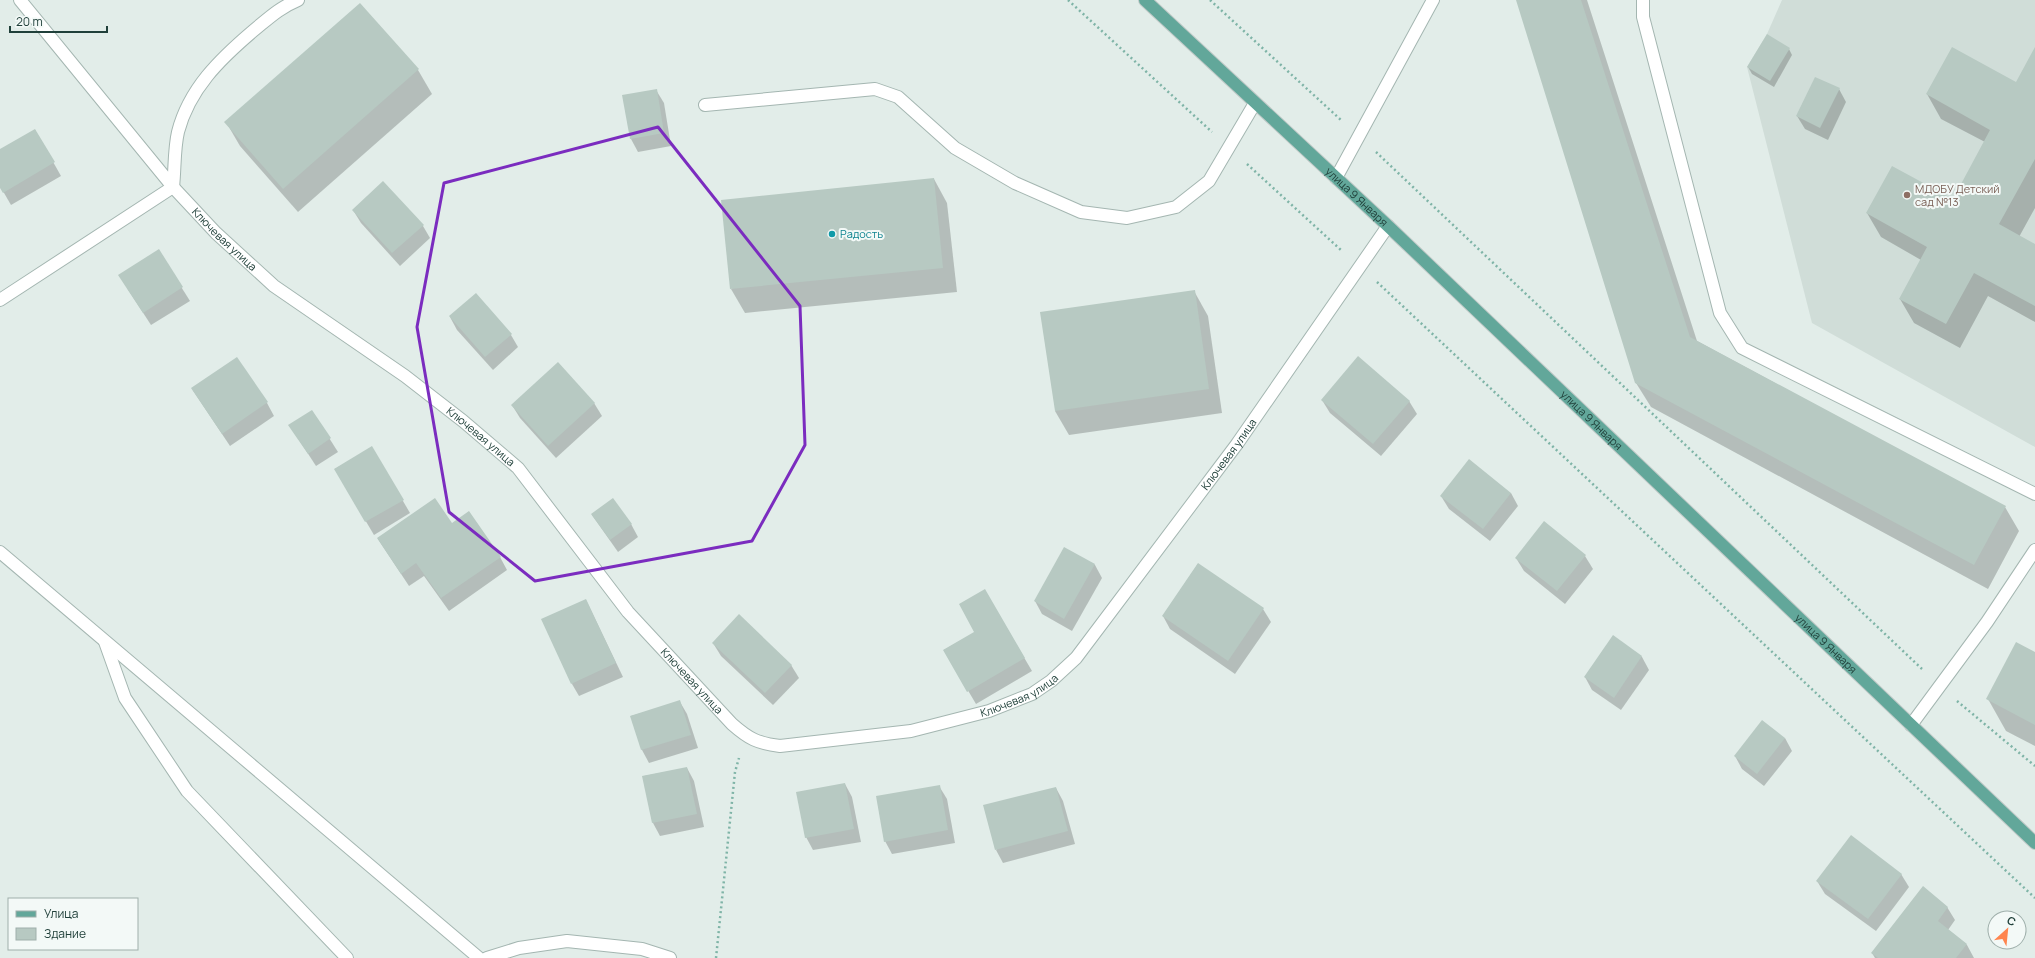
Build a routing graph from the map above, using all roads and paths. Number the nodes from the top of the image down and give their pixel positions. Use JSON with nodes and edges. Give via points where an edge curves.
{"nodes":[{"id":1,"x":20,"y":0,"type":"edge"},
{"id":2,"x":298,"y":0,"type":"edge"},
{"id":3,"x":1068,"y":0,"type":"edge"},
{"id":4,"x":1145,"y":0,"type":"edge"},
{"id":5,"x":1210,"y":0,"type":"edge"},
{"id":6,"x":1433,"y":0,"type":"edge"},
{"id":7,"x":1643,"y":0,"type":"edge"},
{"id":8,"x":1255,"y":103,"type":"junction"},
{"id":9,"x":705,"y":105,"type":"dead end"},
{"id":10,"x":1358,"y":135,"type":"junction"},
{"id":11,"x":1229,"y":148,"type":"junction"},
{"id":12,"x":1336,"y":178,"type":"junction"},
{"id":13,"x":173,"y":187,"type":"junction"},
{"id":14,"x":1388,"y":226,"type":"junction"},
{"id":15,"x":1360,"y":267,"type":"junction"},
{"id":16,"x":0,"y":300,"type":"edge"},
{"id":17,"x":2035,"y":494,"type":"edge"},
{"id":18,"x":2035,"y":550,"type":"edge"},
{"id":19,"x":0,"y":552,"type":"edge"},
{"id":20,"x":105,"y":641,"type":"junction"},
{"id":21,"x":1940,"y":686,"type":"junction"},
{"id":22,"x":1911,"y":725,"type":"junction"},
{"id":23,"x":2035,"y":766,"type":"edge"},
{"id":24,"x":735,"y":772,"type":"dead end"},
{"id":25,"x":2035,"y":843,"type":"edge"},
{"id":26,"x":2035,"y":898,"type":"edge"},
{"id":27,"x":347,"y":958,"type":"edge"},
{"id":28,"x":479,"y":958,"type":"edge"},
{"id":29,"x":487,"y":958,"type":"edge"},
{"id":30,"x":670,"y":958,"type":"edge"},
{"id":31,"x":716,"y":958,"type":"edge"}],
"edges":[{"from":1,"to":13,"type":"lane","name":"Ключевая улица"},
{"from":2,"to":13,"type":"lane","via":[[281,7],[208,72],[193,96],[178,133]]},
{"from":3,"to":11,"type":"path"},
{"from":4,"to":8,"type":"main road","name":"улица 9 Января"},
{"from":5,"to":10,"type":"path"},
{"from":6,"to":10,"type":"lane"},
{"from":7,"to":17,"type":"lane","via":[[1643,17],[1720,313],[1742,348]]},
{"from":8,"to":11,"type":"lane"},
{"from":8,"to":12,"type":"main road","name":"улица 9 Января"},
{"from":9,"to":11,"type":"lane","via":[[875,89],[898,97],[954,148],[1015,183],[1081,212],[1127,218],[1176,207],[1209,181]]},
{"from":10,"to":12,"type":"lane"},
{"from":10,"to":21,"type":"path"},
{"from":11,"to":15,"type":"path"},
{"from":12,"to":14,"type":"main road","name":"улица 9 Января"},
{"from":13,"to":15,"type":"lane","name":"Ключевая улица","via":[[216,233],[274,286],[405,376],[518,468],[628,612],[732,724],[745,736],[760,744],[780,746],[911,731],[990,711],[1032,694],[1051,681],[1076,658],[1237,444]]},
{"from":13,"to":16,"type":"lane"},
{"from":14,"to":15,"type":"lane","name":"Ключевая улица"},
{"from":14,"to":22,"type":"main road","name":"улица 9 Января"},
{"from":15,"to":26,"type":"path"},
{"from":18,"to":21,"type":"lane"},
{"from":19,"to":20,"type":"lane"},
{"from":20,"to":27,"type":"lane","via":[[125,698],[187,791]]},
{"from":20,"to":28,"type":"lane"},
{"from":21,"to":22,"type":"lane"},
{"from":21,"to":23,"type":"path"},
{"from":22,"to":25,"type":"main road","name":"улица 9 Января"},
{"from":24,"to":31,"type":"path"},
{"from":29,"to":30,"type":"lane","via":[[519,948],[567,941],[642,950]]}]}
